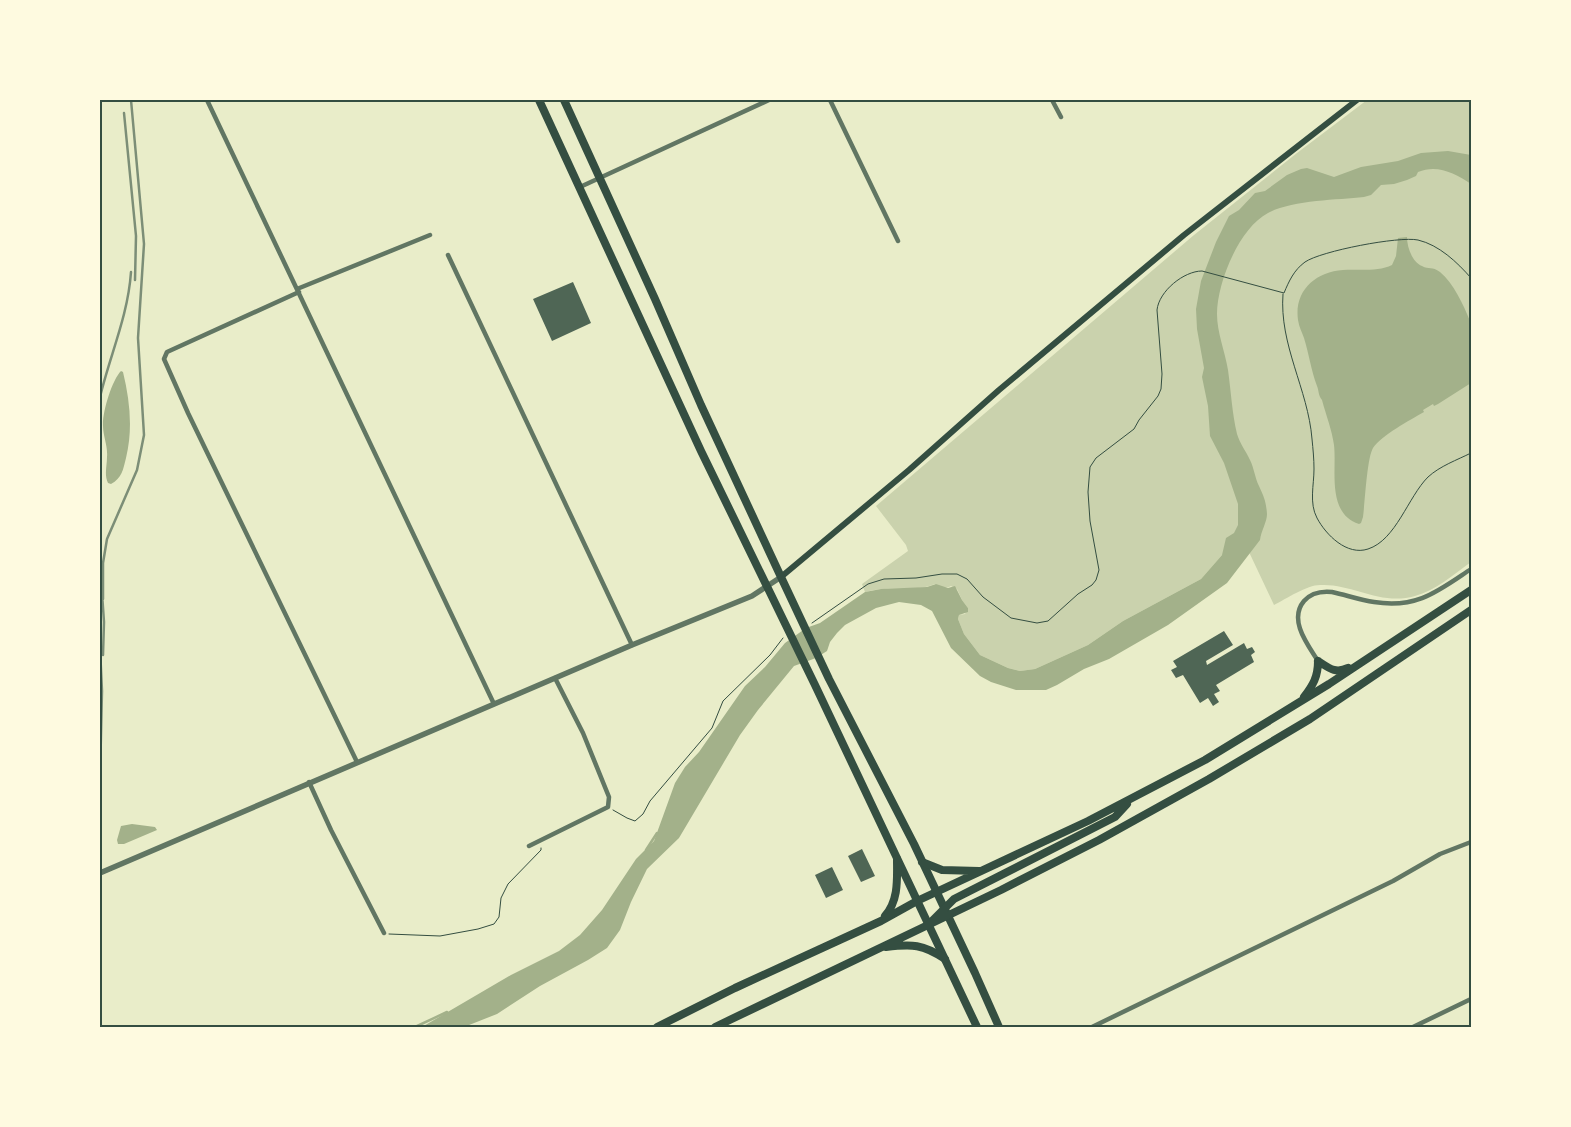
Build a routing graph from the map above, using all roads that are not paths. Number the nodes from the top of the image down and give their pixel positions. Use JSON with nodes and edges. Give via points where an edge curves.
{"nodes":[{"id":1,"x":207,"y":100,"type":"edge"},
{"id":2,"x":539,"y":100,"type":"edge"},
{"id":3,"x":564,"y":100,"type":"edge"},
{"id":4,"x":769,"y":100,"type":"edge"},
{"id":5,"x":830,"y":100,"type":"edge"},
{"id":6,"x":1052,"y":100,"type":"edge"},
{"id":7,"x":1357,"y":100,"type":"edge"},
{"id":8,"x":1061,"y":117,"type":"dead end"},
{"id":9,"x":601,"y":178,"type":"junction"},
{"id":10,"x":580,"y":187,"type":"junction"},
{"id":11,"x":430,"y":235,"type":"dead end"},
{"id":12,"x":898,"y":241,"type":"dead end"},
{"id":13,"x":448,"y":255,"type":"dead end"},
{"id":14,"x":298,"y":291,"type":"junction"},
{"id":15,"x":1471,"y":569,"type":"edge"},
{"id":16,"x":781,"y":577,"type":"junction"},
{"id":17,"x":767,"y":587,"type":"junction"},
{"id":18,"x":1471,"y":590,"type":"edge"},
{"id":19,"x":1471,"y":610,"type":"edge"},
{"id":20,"x":632,"y":645,"type":"junction"},
{"id":21,"x":1367,"y":659,"type":"junction"},
{"id":22,"x":1318,"y":661,"type":"junction"},
{"id":23,"x":555,"y":678,"type":"junction"},
{"id":24,"x":1300,"y":702,"type":"junction"},
{"id":25,"x":494,"y":704,"type":"junction"},
{"id":26,"x":357,"y":762,"type":"junction"},
{"id":27,"x":309,"y":782,"type":"junction"},
{"id":28,"x":1134,"y":798,"type":"junction"},
{"id":29,"x":1471,"y":842,"type":"edge"},
{"id":30,"x":529,"y":846,"type":"dead end"},
{"id":31,"x":897,"y":859,"type":"junction"},
{"id":32,"x":922,"y":862,"type":"junction"},
{"id":33,"x":983,"y":871,"type":"junction"},
{"id":34,"x":100,"y":873,"type":"edge"},
{"id":35,"x":937,"y":892,"type":"junction"},
{"id":36,"x":917,"y":901,"type":"junction"},
{"id":37,"x":946,"y":912,"type":"junction"},
{"id":38,"x":881,"y":921,"type":"junction"},
{"id":39,"x":928,"y":925,"type":"junction"},
{"id":40,"x":384,"y":933,"type":"road end"},
{"id":41,"x":879,"y":948,"type":"junction"},
{"id":42,"x":945,"y":960,"type":"junction"},
{"id":43,"x":1471,"y":999,"type":"edge"},
{"id":44,"x":657,"y":1027,"type":"edge"},
{"id":45,"x":715,"y":1027,"type":"edge"},
{"id":46,"x":977,"y":1027,"type":"edge"},
{"id":47,"x":999,"y":1027,"type":"edge"},
{"id":48,"x":1092,"y":1027,"type":"edge"},
{"id":49,"x":1413,"y":1027,"type":"edge"}],
"edges":[{"from":1,"to":14,"type":"street"},
{"from":2,"to":10,"type":"main road"},
{"from":3,"to":9,"type":"main road"},
{"from":4,"to":9,"type":"street"},
{"from":5,"to":12,"type":"street"},
{"from":6,"to":8,"type":"street"},
{"from":7,"to":16,"type":"main road","via":[[1184,235]]},
{"from":9,"to":10,"type":"street"},
{"from":9,"to":16,"type":"main road"},
{"from":10,"to":17,"type":"main road","via":[[697,444]]},
{"from":11,"to":14,"type":"street"},
{"from":13,"to":20,"type":"street"},
{"from":14,"to":25,"type":"street"},
{"from":14,"to":26,"type":"street","via":[[167,352],[164,359]]},
{"from":15,"to":22,"type":"street","via":[[1435,593],[1409,603],[1382,603],[1324,591],[1309,596],[1300,608],[1298,622]]},
{"from":16,"to":17,"type":"street"},
{"from":16,"to":32,"type":"main road"},
{"from":17,"to":20,"type":"street"},
{"from":17,"to":31,"type":"main road"},
{"from":18,"to":21,"type":"main road"},
{"from":19,"to":37,"type":"main road","via":[[1310,719],[1210,779],[1001,890]]},
{"from":20,"to":23,"type":"street"},
{"from":21,"to":22,"type":"main road","via":[[1338,671]]},
{"from":21,"to":24,"type":"main road"},
{"from":22,"to":24,"type":"main road","via":[[1314,685]]},
{"from":23,"to":25,"type":"street"},
{"from":23,"to":30,"type":"street","via":[[609,796],[608,807]]},
{"from":24,"to":28,"type":"main road","via":[[1205,760]]},
{"from":25,"to":26,"type":"street"},
{"from":26,"to":27,"type":"street"},
{"from":27,"to":34,"type":"street"},
{"from":27,"to":40,"type":"street"},
{"from":28,"to":33,"type":"main road"},
{"from":28,"to":37,"type":"main road","via":[[1115,817],[954,899]]},
{"from":29,"to":48,"type":"street","via":[[1440,854],[1392,881]]},
{"from":31,"to":36,"type":"main road"},
{"from":31,"to":38,"type":"main road","via":[[896,895]]},
{"from":32,"to":33,"type":"main road","via":[[951,872]]},
{"from":32,"to":35,"type":"main road"},
{"from":33,"to":35,"type":"main road"},
{"from":35,"to":36,"type":"main road"},
{"from":35,"to":37,"type":"main road"},
{"from":36,"to":38,"type":"main road"},
{"from":36,"to":39,"type":"main road"},
{"from":37,"to":39,"type":"main road"},
{"from":37,"to":47,"type":"main road"},
{"from":38,"to":44,"type":"main road"},
{"from":39,"to":41,"type":"main road"},
{"from":39,"to":42,"type":"main road"},
{"from":41,"to":42,"type":"main road","via":[[916,945]]},
{"from":41,"to":45,"type":"main road"},
{"from":42,"to":46,"type":"main road"},
{"from":43,"to":49,"type":"street"}]}
